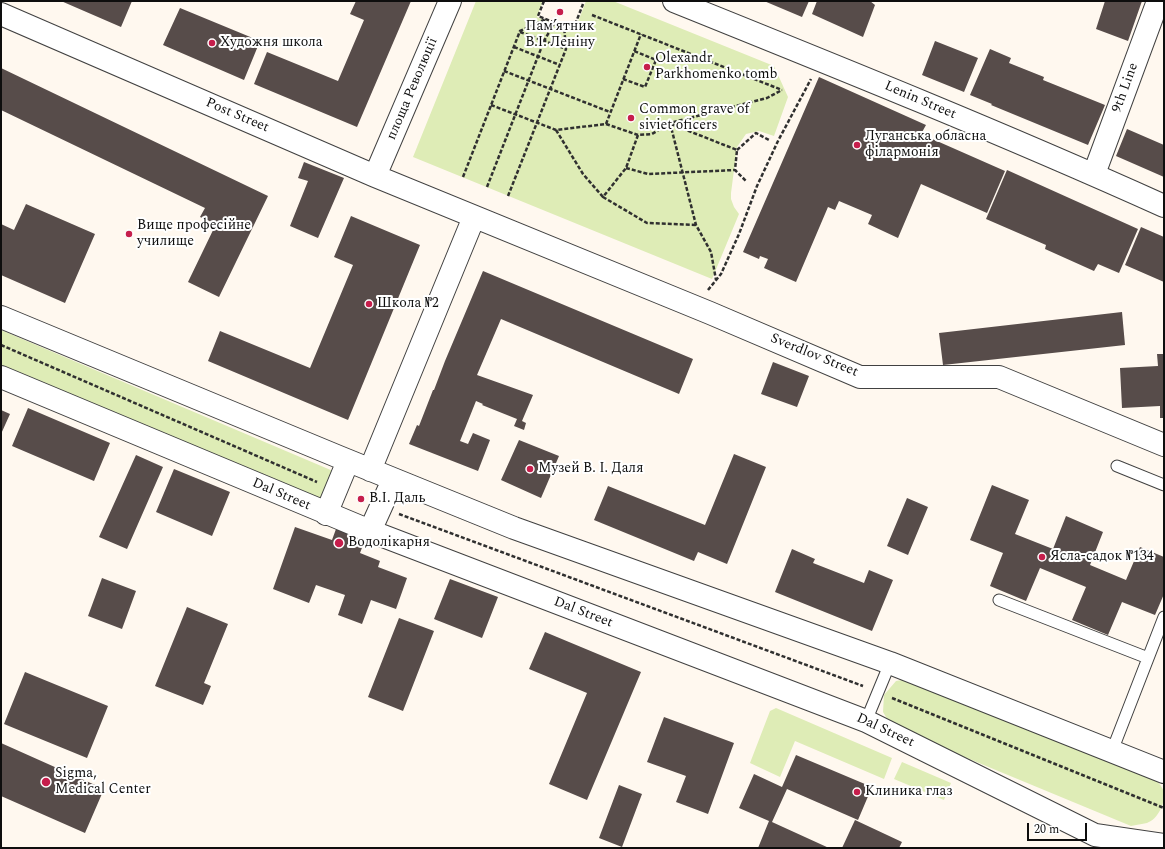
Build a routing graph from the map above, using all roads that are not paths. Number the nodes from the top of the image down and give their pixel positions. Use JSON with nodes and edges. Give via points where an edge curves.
{"nodes":[{"id":1,"x":450,"y":1,"type":"edge"},
{"id":2,"x":674,"y":1,"type":"edge"},
{"id":3,"x":1158,"y":1,"type":"edge"},
{"id":4,"x":1,"y":14,"type":"edge"},
{"id":5,"x":1094,"y":174,"type":"junction"},
{"id":6,"x":375,"y":176,"type":"junction"},
{"id":7,"x":1164,"y":206,"type":"edge"},
{"id":8,"x":474,"y":217,"type":"junction"},
{"id":9,"x":1,"y":316,"type":"edge"},
{"id":10,"x":1,"y":377,"type":"edge"},
{"id":11,"x":1164,"y":445,"type":"edge"},
{"id":12,"x":348,"y":461,"type":"junction"},
{"id":13,"x":1117,"y":466,"type":"dead end"},
{"id":14,"x":370,"y":470,"type":"junction"},
{"id":15,"x":392,"y":480,"type":"junction"},
{"id":16,"x":1164,"y":485,"type":"edge"},
{"id":17,"x":326,"y":514,"type":"junction"},
{"id":18,"x":370,"y":531,"type":"junction"},
{"id":19,"x":999,"y":600,"type":"dead end"},
{"id":20,"x":1164,"y":617,"type":"edge"},
{"id":21,"x":1148,"y":658,"type":"junction"},
{"id":22,"x":890,"y":663,"type":"junction"},
{"id":23,"x":866,"y":721,"type":"junction"},
{"id":24,"x":1112,"y":751,"type":"junction"},
{"id":25,"x":1164,"y":772,"type":"edge"},
{"id":26,"x":1164,"y":845,"type":"edge"}],
"edges":[{"from":1,"to":6,"type":"street","name":"площа Революції"},
{"from":2,"to":5,"type":"street","name":"Lenin Street"},
{"from":3,"to":5,"type":"street","name":"9th Line"},
{"from":4,"to":6,"type":"street","name":"Post Street"},
{"from":5,"to":7,"type":"street","name":"Lenin Street"},
{"from":6,"to":8,"type":"street","name":"Post Street"},
{"from":8,"to":11,"type":"street","name":"Sverdlov Street","via":[[860,377],[999,377]]},
{"from":8,"to":14,"type":"street"},
{"from":9,"to":12,"type":"street"},
{"from":10,"to":17,"type":"street","name":"Dal Street"},
{"from":12,"to":14,"type":"street"},
{"from":12,"to":17,"type":"street"},
{"from":13,"to":16,"type":"lane"},
{"from":14,"to":15,"type":"street"},
{"from":15,"to":18,"type":"street"},
{"from":15,"to":22,"type":"street","via":[[514,528]]},
{"from":17,"to":18,"type":"street","name":"Dal Street"},
{"from":18,"to":23,"type":"street","name":"Dal Street"},
{"from":19,"to":21,"type":"lane"},
{"from":20,"to":21,"type":"lane"},
{"from":21,"to":24,"type":"lane"},
{"from":22,"to":23,"type":"lane"},
{"from":22,"to":24,"type":"street"},
{"from":23,"to":26,"type":"street","name":"Dal Street","via":[[1095,835]]},
{"from":24,"to":25,"type":"street"}]}
